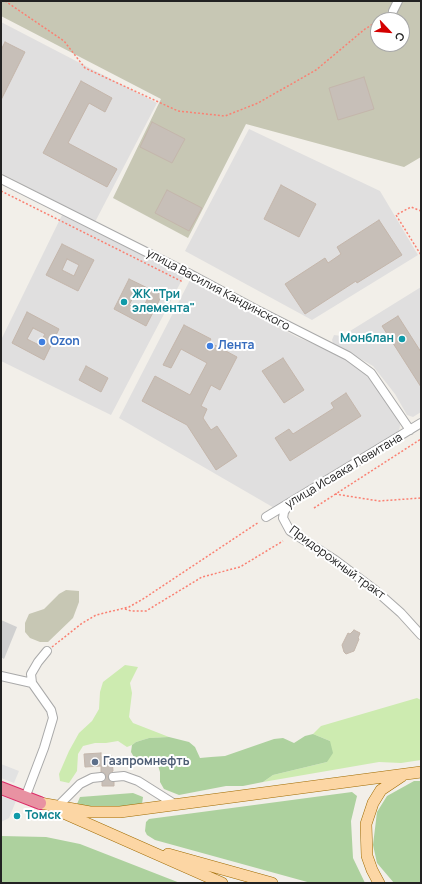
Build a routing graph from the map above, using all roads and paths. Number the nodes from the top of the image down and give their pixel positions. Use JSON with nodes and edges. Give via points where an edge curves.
{"nodes":[{"id":1,"x":5,"y":1,"type":"edge"},
{"id":2,"x":398,"y":1,"type":"edge"},
{"id":3,"x":393,"y":11,"type":"dead end"},
{"id":4,"x":370,"y":26,"type":"edge"},
{"id":5,"x":1,"y":179,"type":"edge"},
{"id":6,"x":1,"y":191,"type":"edge"},
{"id":7,"x":421,"y":211,"type":"edge"},
{"id":8,"x":421,"y":255,"type":"edge"},
{"id":9,"x":183,"y":282,"type":"dead end"},
{"id":10,"x":421,"y":423,"type":"edge"},
{"id":11,"x":410,"y":430,"type":"junction"},
{"id":12,"x":421,"y":439,"type":"edge"},
{"id":13,"x":335,"y":494,"type":"junction"},
{"id":14,"x":421,"y":498,"type":"edge"},
{"id":15,"x":289,"y":504,"type":"junction"},
{"id":16,"x":314,"y":508,"type":"dead end"},
{"id":17,"x":266,"y":517,"type":"joint"},
{"id":18,"x":283,"y":541,"type":"dead end"},
{"id":19,"x":124,"y":608,"type":"junction"},
{"id":20,"x":421,"y":635,"type":"edge"},
{"id":21,"x":47,"y":651,"type":"joint"},
{"id":22,"x":1,"y":676,"type":"edge"},
{"id":23,"x":32,"y":683,"type":"junction"},
{"id":24,"x":409,"y":772,"type":"junction"},
{"id":25,"x":421,"y":772,"type":"edge"},
{"id":26,"x":101,"y":777,"type":"dead end"},
{"id":27,"x":113,"y":777,"type":"dead end"},
{"id":28,"x":1,"y":788,"type":"edge"},
{"id":29,"x":25,"y":798,"type":"junction"},
{"id":30,"x":40,"y":803,"type":"junction"},
{"id":31,"x":58,"y":806,"type":"junction"},
{"id":32,"x":176,"y":806,"type":"junction"},
{"id":33,"x":144,"y":847,"type":"junction"},
{"id":34,"x":222,"y":883,"type":"edge"},
{"id":35,"x":272,"y":883,"type":"edge"},
{"id":36,"x":379,"y":883,"type":"edge"}],
"edges":[{"from":1,"to":4,"type":"path","via":[[64,41],[85,68],[178,111],[225,116],[258,103],[316,70]]},
{"from":2,"to":3,"type":"street"},
{"from":5,"to":11,"type":"street","name":"улица Василия Кандинского","via":[[348,356],[371,373]]},
{"from":6,"to":9,"type":"path"},
{"from":7,"to":8,"type":"path","via":[[411,207],[396,215]]},
{"from":10,"to":11,"type":"street","name":"улица Исаака Левитана"},
{"from":11,"to":15,"type":"street","name":"улица Исаака Левитана"},
{"from":12,"to":13,"type":"path"},
{"from":13,"to":14,"type":"path","via":[[379,501]]},
{"from":13,"to":16,"type":"path"},
{"from":15,"to":17,"type":"street","name":"улица Исаака Левитана"},
{"from":15,"to":20,"type":"street","name":"Придорожный тракт","via":[[283,518],[290,532],[335,560],[375,590]]},
{"from":17,"to":19,"type":"path","via":[[143,599]]},
{"from":18,"to":19,"type":"path","via":[[240,567],[202,577],[146,611],[131,611]]},
{"from":19,"to":21,"type":"path","via":[[96,615]]},
{"from":21,"to":23,"type":"street","via":[[31,674]]},
{"from":22,"to":23,"type":"street"},
{"from":23,"to":29,"type":"street","via":[[51,710],[52,718],[44,748]]},
{"from":24,"to":25,"type":"main road"},
{"from":24,"to":32,"type":"main road"},
{"from":24,"to":36,"type":"main road","via":[[381,790],[369,814],[367,856]]},
{"from":26,"to":31,"type":"street","via":[[80,784]]},
{"from":27,"to":32,"type":"street","via":[[124,776],[138,781]]},
{"from":28,"to":29,"type":"highway"},
{"from":29,"to":30,"type":"highway"},
{"from":30,"to":31,"type":"main road"},
{"from":30,"to":33,"type":"main road"},
{"from":31,"to":32,"type":"main road","via":[[102,813]]},
{"from":33,"to":34,"type":"main road","via":[[180,866]]},
{"from":33,"to":35,"type":"main road"}]}
